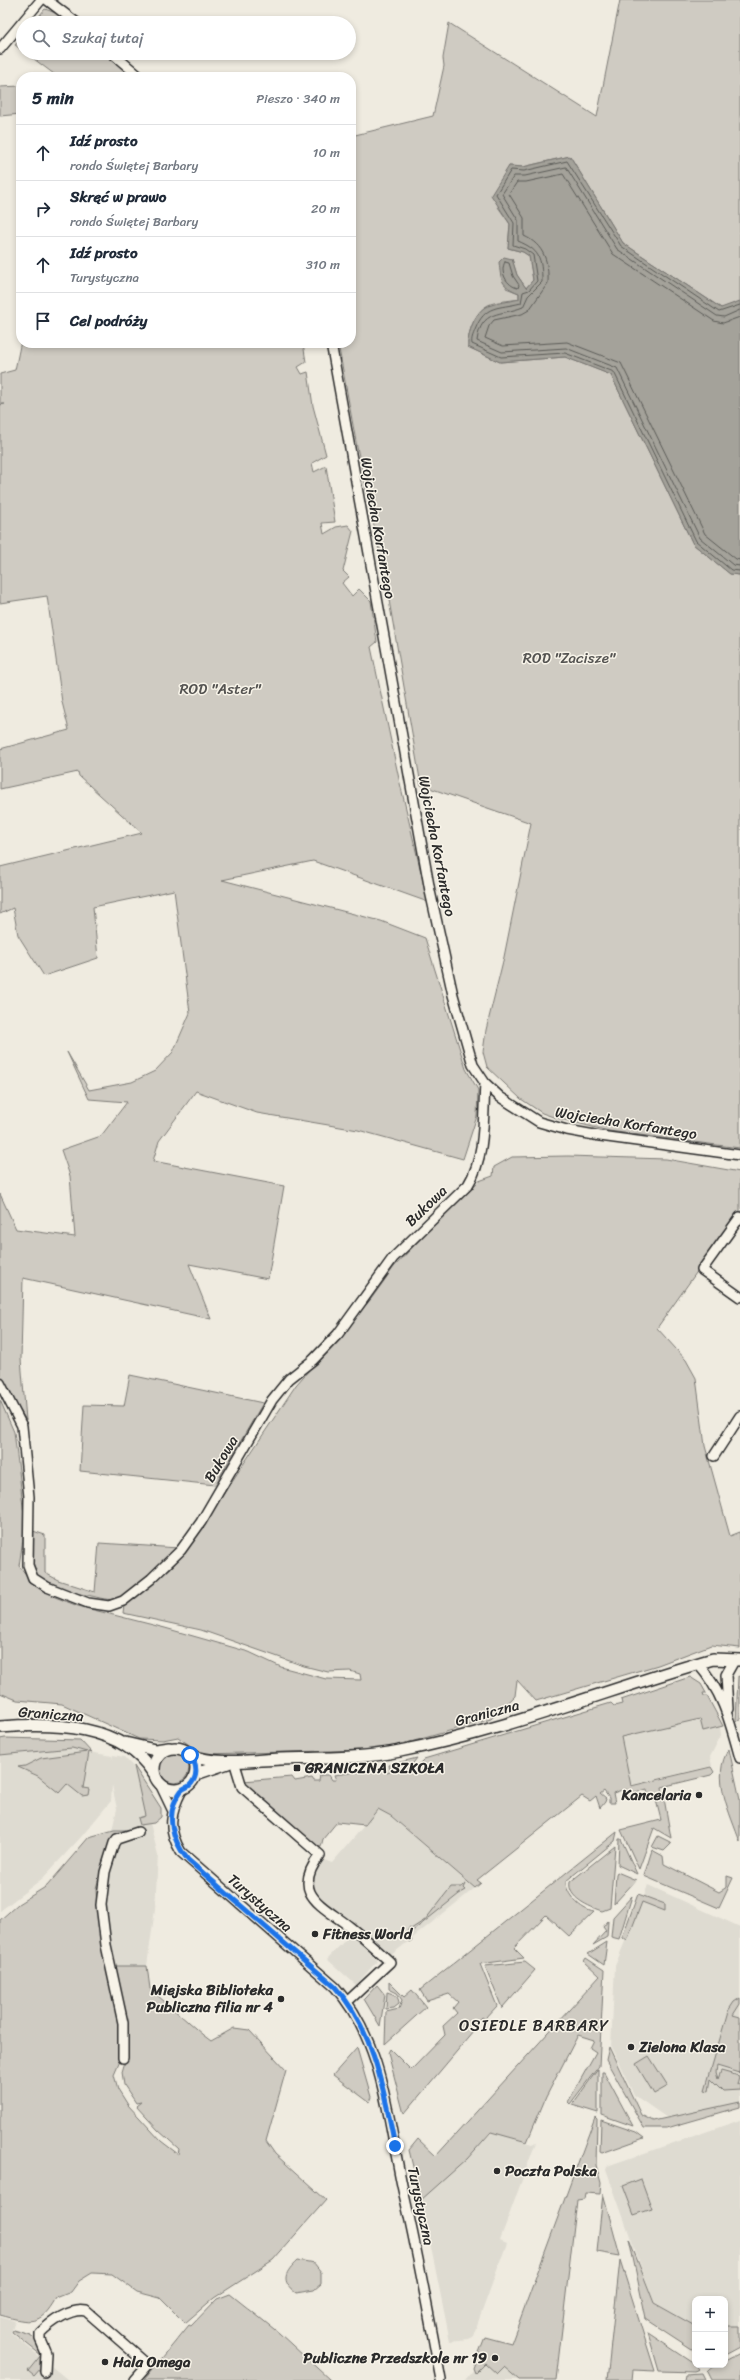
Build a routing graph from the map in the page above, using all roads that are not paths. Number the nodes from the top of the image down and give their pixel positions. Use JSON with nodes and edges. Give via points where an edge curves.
{"nodes":[{"id":1,"x":41,"y":0,"type":"edge"},
{"id":2,"x":47,"y":0,"type":"edge"},
{"id":3,"x":28,"y":16,"type":"edge"},
{"id":4,"x":68,"y":16,"type":"edge"},
{"id":5,"x":16,"y":30,"type":"edge"},
{"id":6,"x":0,"y":50,"type":"edge"},
{"id":7,"x":120,"y":60,"type":"edge"},
{"id":8,"x":134,"y":72,"type":"edge"},
{"id":9,"x":332,"y":348,"type":"edge"},
{"id":10,"x":485,"y":1083,"type":"junction"},
{"id":11,"x":740,"y":1155,"type":"edge"},
{"id":12,"x":740,"y":1217,"type":"edge"},
{"id":13,"x":740,"y":1297,"type":"edge"},
{"id":14,"x":0,"y":1383,"type":"edge"},
{"id":15,"x":740,"y":1416,"type":"edge"},
{"id":16,"x":714,"y":1456,"type":"dead end"},
{"id":17,"x":738,"y":1659,"type":"edge"},
{"id":18,"x":698,"y":1664,"type":"junction"},
{"id":19,"x":729,"y":1717,"type":"junction"},
{"id":20,"x":0,"y":1727,"type":"edge"},
{"id":21,"x":122,"y":1742,"type":"junction"},
{"id":22,"x":172,"y":1748,"type":"junction"},
{"id":23,"x":190,"y":1755,"type":"junction"},
{"id":24,"x":740,"y":1758,"type":"edge"},
{"id":25,"x":234,"y":1761,"type":"junction"},
{"id":26,"x":154,"y":1774,"type":"junction"},
{"id":27,"x":196,"y":1774,"type":"junction"},
{"id":28,"x":162,"y":1786,"type":"junction"},
{"id":29,"x":182,"y":1790,"type":"junction"},
{"id":30,"x":172,"y":1809,"type":"junction"},
{"id":31,"x":138,"y":1832,"type":"dead end"},
{"id":32,"x":348,"y":2002,"type":"junction"},
{"id":33,"x":123,"y":2058,"type":"dead end"},
{"id":34,"x":45,"y":2372,"type":"dead end"},
{"id":35,"x":135,"y":2380,"type":"edge"},
{"id":36,"x":441,"y":2380,"type":"edge"}],
"edges":[{"from":1,"to":3,"type":"street"},
{"from":2,"to":4,"type":"street"},
{"from":5,"to":6,"type":"street"},
{"from":7,"to":8,"type":"street"},
{"from":9,"to":10,"type":"street","name":"Wojciecha Korfantego","via":[[430,891],[466,1044],[473,1065]]},
{"from":10,"to":11,"type":"street","name":"Wojciecha Korfantego","via":[[518,1110],[539,1122],[567,1130]]},
{"from":10,"to":14,"type":"street","name":"Bukowa","via":[[481,1145],[475,1174],[468,1185],[393,1258],[338,1334],[313,1360],[289,1379],[272,1400],[201,1522],[181,1550],[123,1601],[109,1606],[88,1603],[47,1587],[33,1578],[28,1565],[29,1497],[22,1426]]},
{"from":12,"to":13,"type":"street","via":[[702,1270]]},
{"from":15,"to":16,"type":"street"},
{"from":17,"to":18,"type":"street","name":"Graniczna","via":[[723,1658]]},
{"from":17,"to":19,"type":"street","via":[[726,1675]]},
{"from":18,"to":19,"type":"street","via":[[712,1679]]},
{"from":18,"to":25,"type":"street","name":"Graniczna","via":[[530,1717],[401,1751],[360,1757]]},
{"from":19,"to":24,"type":"street"},
{"from":20,"to":21,"type":"street","name":"Graniczna","via":[[62,1726],[84,1729]]},
{"from":21,"to":22,"type":"street","name":"Graniczna","via":[[155,1750]]},
{"from":21,"to":26,"type":"street","name":"Graniczna","via":[[148,1763]]},
{"from":22,"to":23,"type":"street","via":[[185,1750]]},
{"from":22,"to":26,"type":"street","via":[[160,1755],[154,1767]]},
{"from":23,"to":25,"type":"street","name":"Graniczna"},
{"from":23,"to":27,"type":"street","via":[[194,1760]]},
{"from":25,"to":27,"type":"street","name":"Graniczna"},
{"from":25,"to":32,"type":"street","via":[[242,1787],[320,1855],[312,1865],[306,1881],[310,1894],[325,1910],[352,1928],[390,1962]]},
{"from":26,"to":28,"type":"street"},
{"from":27,"to":29,"type":"street"},
{"from":28,"to":29,"type":"street","via":[[174,1791]]},
{"from":28,"to":30,"type":"street","name":"Turystyczna"},
{"from":29,"to":30,"type":"street","name":"Turystyczna"},
{"from":30,"to":32,"type":"street","name":"Turystyczna","via":[[171,1824],[175,1842],[188,1860],[335,1987]]},
{"from":31,"to":33,"type":"street","via":[[114,1843],[105,1872],[101,1905],[106,1945],[123,2023]]},
{"from":32,"to":36,"type":"street","name":"Turystyczna","via":[[365,2033],[382,2083]]},
{"from":34,"to":35,"type":"street","via":[[46,2353],[40,2333],[67,2314],[80,2310],[86,2311],[148,2365]]}]}
